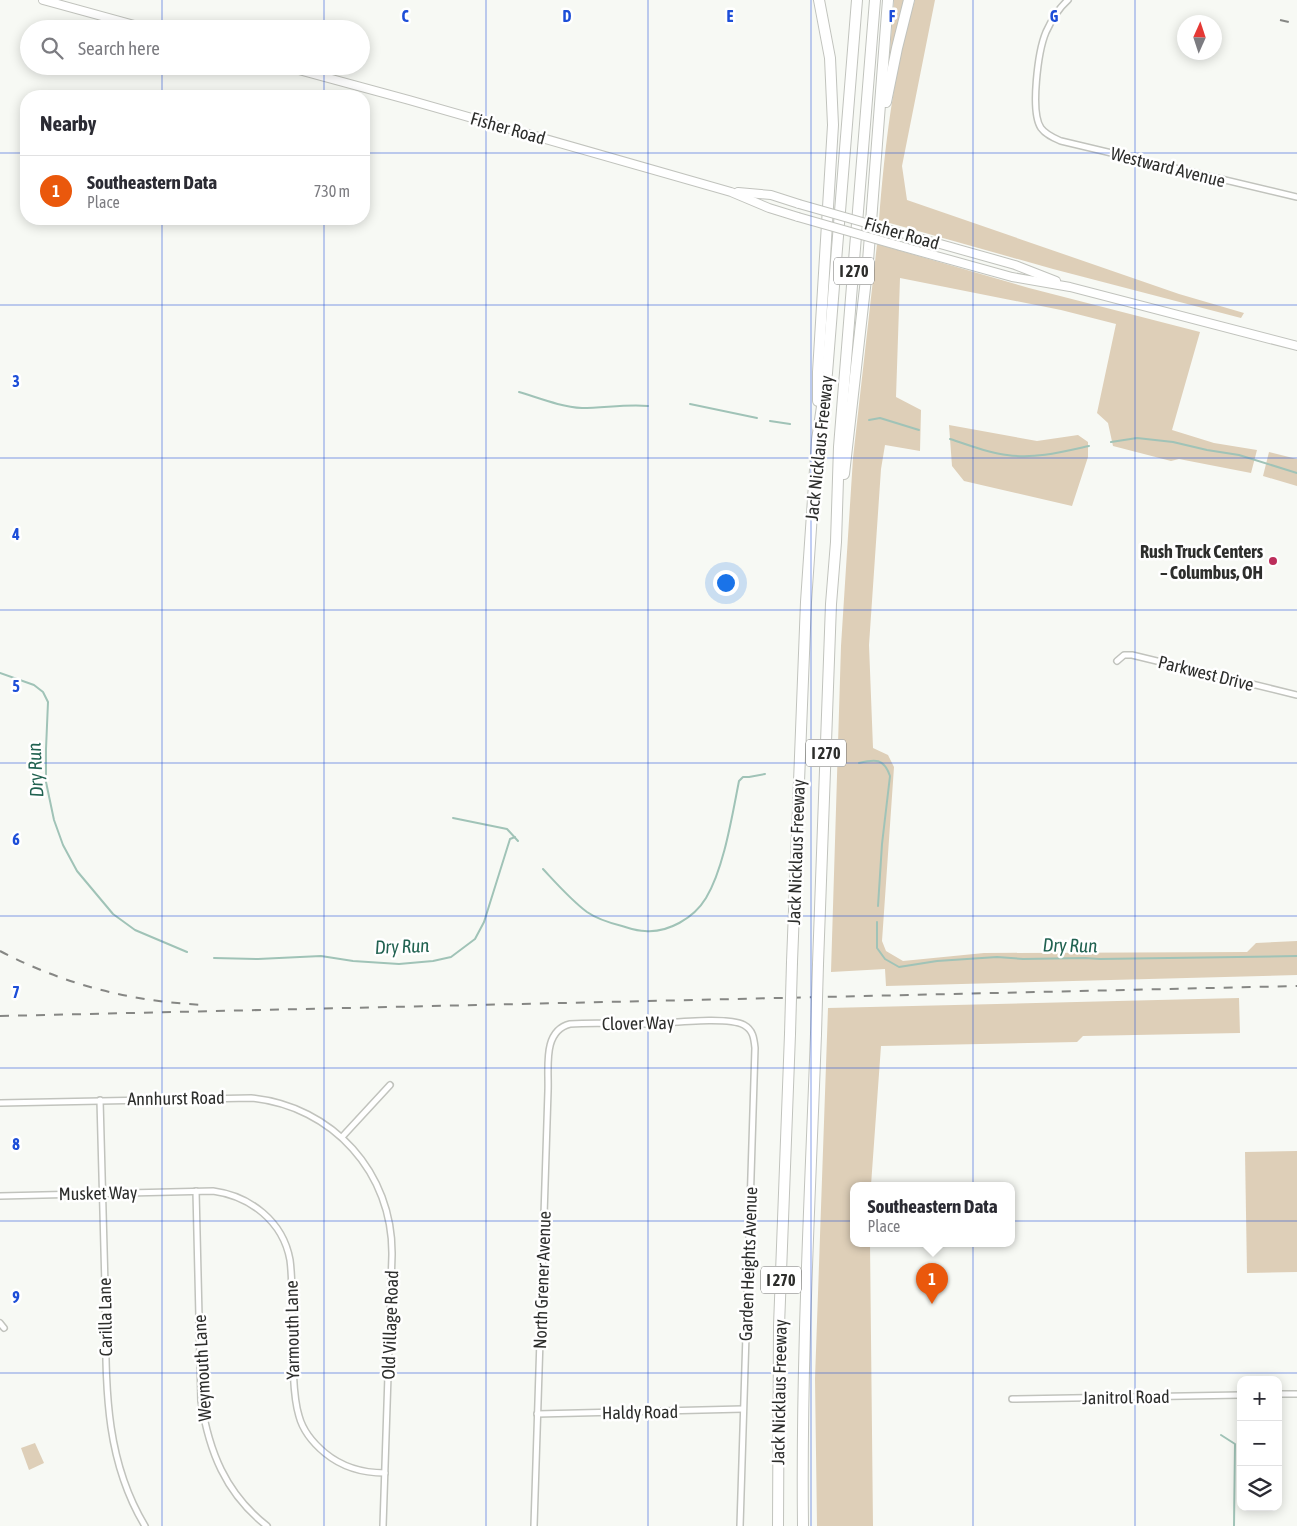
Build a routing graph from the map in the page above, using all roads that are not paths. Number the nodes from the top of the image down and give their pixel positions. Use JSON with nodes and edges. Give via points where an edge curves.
{"nodes":[{"id":1,"x":43,"y":0,"type":"edge"},
{"id":2,"x":819,"y":0,"type":"edge"},
{"id":3,"x":856,"y":0,"type":"edge"},
{"id":4,"x":875,"y":0,"type":"edge"},
{"id":5,"x":888,"y":0,"type":"edge"},
{"id":6,"x":909,"y":0,"type":"edge"},
{"id":7,"x":1068,"y":0,"type":"edge"},
{"id":8,"x":116,"y":20,"type":"edge"},
{"id":9,"x":316,"y":75,"type":"edge"},
{"id":10,"x":369,"y":90,"type":"edge"},
{"id":11,"x":370,"y":90,"type":"edge"},
{"id":12,"x":877,"y":150,"type":"junction"},
{"id":13,"x":731,"y":192,"type":"junction"},
{"id":14,"x":1297,"y":197,"type":"edge"},
{"id":15,"x":1070,"y":287,"type":"junction"},
{"id":16,"x":1297,"y":346,"type":"edge"},
{"id":17,"x":817,"y":440,"type":"junction"},
{"id":18,"x":836,"y":542,"type":"junction"},
{"id":19,"x":1117,"y":660,"type":"dead end"},
{"id":20,"x":1297,"y":695,"type":"edge"},
{"id":21,"x":726,"y":1021,"type":"joint"},
{"id":22,"x":554,"y":1034,"type":"joint"},
{"id":23,"x":390,"y":1085,"type":"dead end"},
{"id":24,"x":100,"y":1100,"type":"junction"},
{"id":25,"x":0,"y":1102,"type":"edge"},
{"id":26,"x":342,"y":1137,"type":"junction"},
{"id":27,"x":196,"y":1191,"type":"junction"},
{"id":28,"x":102,"y":1193,"type":"junction"},
{"id":29,"x":0,"y":1196,"type":"edge"},
{"id":30,"x":0,"y":1322,"type":"edge"},
{"id":31,"x":4,"y":1328,"type":"dead end"},
{"id":32,"x":1282,"y":1394,"type":"edge"},
{"id":33,"x":1297,"y":1394,"type":"edge"},
{"id":34,"x":1237,"y":1395,"type":"edge"},
{"id":35,"x":1012,"y":1399,"type":"dead end"},
{"id":36,"x":743,"y":1409,"type":"junction"},
{"id":37,"x":537,"y":1414,"type":"junction"},
{"id":38,"x":385,"y":1473,"type":"junction"},
{"id":39,"x":145,"y":1526,"type":"edge"},
{"id":40,"x":266,"y":1526,"type":"edge"},
{"id":41,"x":383,"y":1526,"type":"edge"},
{"id":42,"x":534,"y":1526,"type":"edge"},
{"id":43,"x":740,"y":1526,"type":"edge"},
{"id":44,"x":778,"y":1526,"type":"edge"},
{"id":45,"x":803,"y":1526,"type":"edge"}],
"edges":[{"from":1,"to":8,"type":"main road"},
{"from":2,"to":17,"type":"highway","via":[[830,58],[834,125],[818,372]]},
{"from":3,"to":17,"type":"highway","name":"Jack Nicklaus Freeway","number":"I 270","via":[[827,373]]},
{"from":4,"to":18,"type":"highway","name":"Jack Nicklaus Freeway","number":"I 270","via":[[840,438]]},
{"from":5,"to":12,"type":"highway"},
{"from":6,"to":12,"type":"highway"},
{"from":7,"to":14,"type":"street","name":"Westward Avenue","via":[[1046,32],[1036,85],[1036,118],[1050,136]]},
{"from":9,"to":10,"type":"main road","name":"Fisher Road"},
{"from":11,"to":13,"type":"main road","name":"Fisher Road"},
{"from":12,"to":18,"type":"highway","via":[[859,350]]},
{"from":13,"to":15,"type":"main road","name":"Fisher Road","bridge":true,"via":[[769,208],[900,246],[1012,277]]},
{"from":13,"to":15,"type":"main road","name":"Fisher Road","bridge":true,"via":[[771,195],[1015,265]]},
{"from":15,"to":16,"type":"main road","name":"Fisher Road"},
{"from":17,"to":44,"type":"highway","name":"Jack Nicklaus Freeway","number":"I 270","bridge":true,"via":[[805,611],[792,962],[779,1335]]},
{"from":18,"to":45,"type":"highway","name":"Jack Nicklaus Freeway","number":"I 270","bridge":true,"via":[[831,604],[807,1274]]},
{"from":19,"to":20,"type":"street","name":"Parkwest Drive","via":[[1132,654]]},
{"from":21,"to":22,"type":"street","name":"Clover Way","via":[[576,1023],[560,1027]]},
{"from":21,"to":36,"type":"street","name":"Garden Heights Avenue","via":[[747,1026],[754,1036],[756,1048]]},
{"from":22,"to":37,"type":"street","name":"North Grener Avenue","via":[[550,1042]]},
{"from":23,"to":26,"type":"street"},
{"from":24,"to":25,"type":"street","name":"Annhurst Road"},
{"from":24,"to":26,"type":"street","name":"Annhurst Road","via":[[264,1099],[313,1116]]},
{"from":24,"to":28,"type":"street","name":"Carilla Lane"},
{"from":26,"to":38,"type":"street","name":"Old Village Road","via":[[377,1185],[391,1229]]},
{"from":27,"to":28,"type":"street","name":"Musket Way"},
{"from":27,"to":38,"type":"street","name":"Yarmouth Lane","via":[[240,1197],[273,1224],[290,1259],[294,1388],[301,1422],[313,1442],[336,1461],[359,1470]]},
{"from":27,"to":40,"type":"street","name":"Weymouth Lane","via":[[201,1401],[206,1431],[216,1462],[229,1484],[245,1506]]},
{"from":28,"to":29,"type":"street","name":"Musket Way"},
{"from":28,"to":39,"type":"street","name":"Carilla Lane","via":[[110,1430],[117,1462]]},
{"from":30,"to":31,"type":"street"},
{"from":32,"to":33,"type":"street"},
{"from":34,"to":35,"type":"street","name":"Janitrol Road"},
{"from":36,"to":37,"type":"street","name":"Haldy Road"},
{"from":36,"to":43,"type":"street","name":"Garden Heights Avenue"},
{"from":37,"to":42,"type":"street","name":"North Grener Avenue"},
{"from":38,"to":41,"type":"street","name":"Old Village Road"}]}
